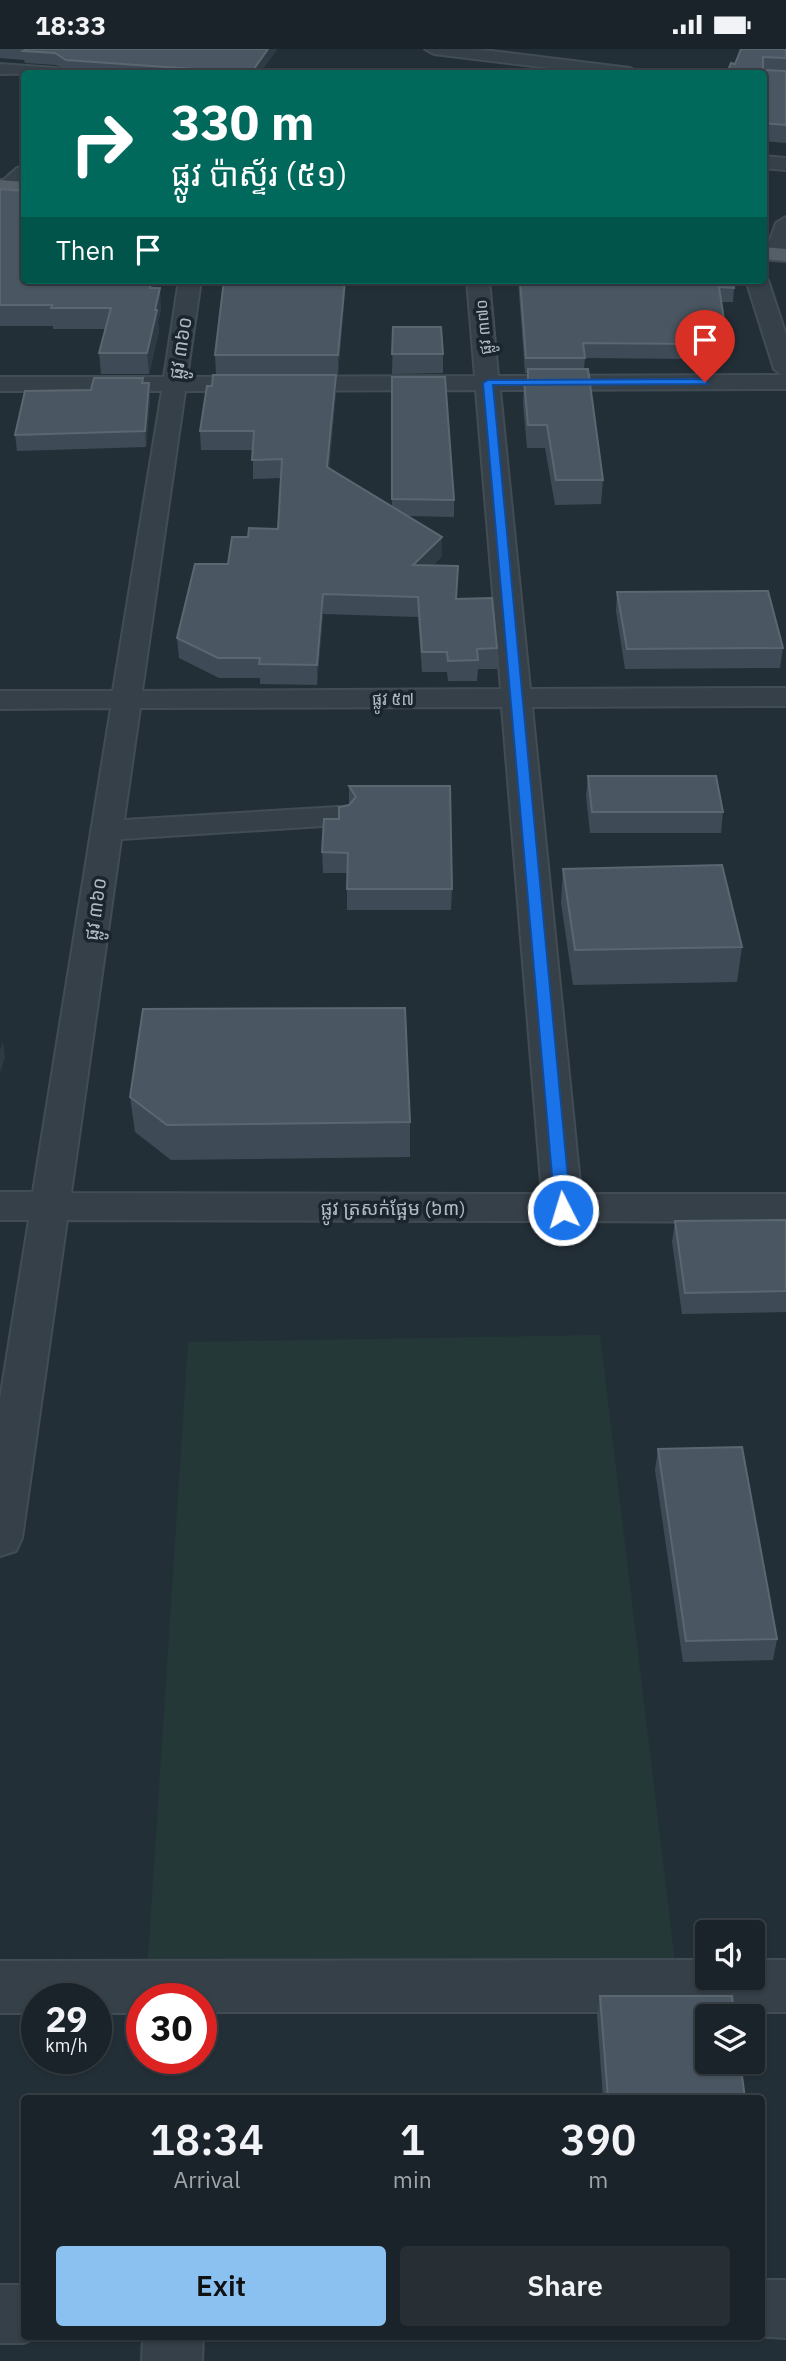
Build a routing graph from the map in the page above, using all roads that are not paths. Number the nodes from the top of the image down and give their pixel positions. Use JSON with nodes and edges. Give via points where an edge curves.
{"nodes":[{"id":1,"x":434,"y":49,"type":"edge"},
{"id":2,"x":579,"y":49,"type":"edge"},
{"id":3,"x":22,"y":55,"type":"dead end"},
{"id":4,"x":567,"y":66,"type":"junction"},
{"id":5,"x":3,"y":69,"type":"edge"},
{"id":6,"x":21,"y":70,"type":"edge"},
{"id":7,"x":603,"y":70,"type":"edge"},
{"id":8,"x":767,"y":162,"type":"edge"},
{"id":9,"x":786,"y":164,"type":"edge"},
{"id":10,"x":786,"y":223,"type":"edge"},
{"id":11,"x":770,"y":254,"type":"edge"},
{"id":12,"x":189,"y":284,"type":"edge"},
{"id":13,"x":478,"y":284,"type":"edge"},
{"id":14,"x":758,"y":284,"type":"edge"},
{"id":15,"x":786,"y":369,"type":"edge"},
{"id":16,"x":786,"y":382,"type":"edge"},
{"id":17,"x":174,"y":383,"type":"junction"},
{"id":18,"x":488,"y":383,"type":"junction"},
{"id":19,"x":0,"y":384,"type":"edge"},
{"id":20,"x":786,"y":697,"type":"edge"},
{"id":21,"x":516,"y":698,"type":"junction"},
{"id":22,"x":126,"y":699,"type":"junction"},
{"id":23,"x":0,"y":700,"type":"edge"},
{"id":24,"x":338,"y":816,"type":"edge"},
{"id":25,"x":106,"y":831,"type":"junction"},
{"id":26,"x":0,"y":1206,"type":"edge"},
{"id":27,"x":51,"y":1206,"type":"junction"},
{"id":28,"x":786,"y":1208,"type":"edge"},
{"id":29,"x":563,"y":1210,"type":"junction"},
{"id":30,"x":0,"y":1538,"type":"edge"},
{"id":31,"x":786,"y":1986,"type":"edge"},
{"id":32,"x":0,"y":1987,"type":"edge"},
{"id":33,"x":765,"y":2309,"type":"edge"},
{"id":34,"x":786,"y":2309,"type":"edge"},
{"id":35,"x":0,"y":2314,"type":"edge"},
{"id":36,"x":21,"y":2314,"type":"edge"},
{"id":37,"x":173,"y":2340,"type":"edge"},
{"id":38,"x":172,"y":2361,"type":"edge"}],
"edges":[{"from":1,"to":4,"type":"street"},
{"from":2,"to":4,"type":"street"},
{"from":3,"to":5,"type":"street"},
{"from":4,"to":7,"type":"street"},
{"from":5,"to":6,"type":"street"},
{"from":8,"to":9,"type":"street"},
{"from":10,"to":11,"type":"street"},
{"from":12,"to":17,"type":"street","name":"ផ្លូវ ៣៦០"},
{"from":13,"to":18,"type":"street","name":"ផ្លូវ ៣៧០"},
{"from":14,"to":15,"type":"street"},
{"from":16,"to":18,"type":"street"},
{"from":17,"to":18,"type":"street"},
{"from":17,"to":19,"type":"street"},
{"from":17,"to":22,"type":"street","name":"ផ្លូវ ៣៦០"},
{"from":18,"to":21,"type":"street","name":"ផ្លូវ ៣៧០"},
{"from":20,"to":21,"type":"street","name":"ផ្លូវ ៥៧"},
{"from":21,"to":22,"type":"street","name":"ផ្លូវ ៥៧"},
{"from":21,"to":29,"type":"street","name":"ផ្លូវ ៣៧០"},
{"from":22,"to":23,"type":"street","name":"ផ្លូវ ៥៧"},
{"from":22,"to":25,"type":"street","name":"ផ្លូវ ៣៦០"},
{"from":24,"to":25,"type":"street"},
{"from":25,"to":27,"type":"street","name":"ផ្លូវ ៣៦០"},
{"from":26,"to":27,"type":"street","name":"ផ្លូវ ត្រសក់ផ្អែម (៦៣)"},
{"from":27,"to":29,"type":"street","name":"ផ្លូវ ត្រសក់ផ្អែម (៦៣)"},
{"from":27,"to":30,"type":"street","name":"ផ្លូវ ៣៦០"},
{"from":28,"to":29,"type":"street","name":"ផ្លូវ ត្រសក់ផ្អែម (៦៣)"},
{"from":31,"to":32,"type":"street"},
{"from":33,"to":34,"type":"street"},
{"from":35,"to":36,"type":"street"},
{"from":37,"to":38,"type":"street"}]}
